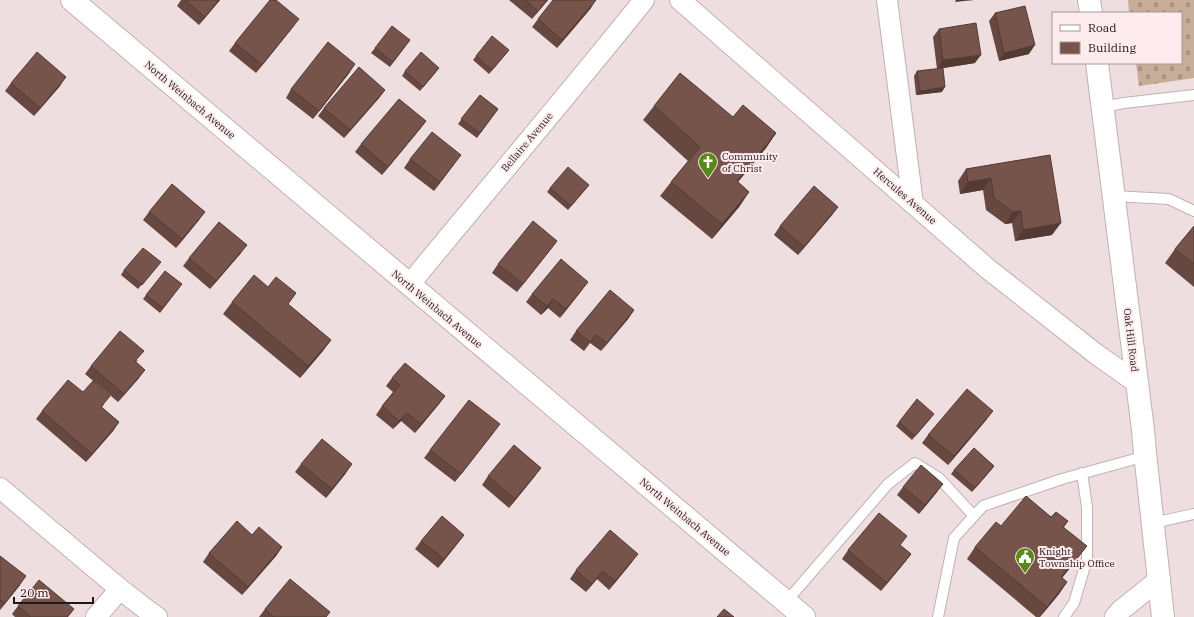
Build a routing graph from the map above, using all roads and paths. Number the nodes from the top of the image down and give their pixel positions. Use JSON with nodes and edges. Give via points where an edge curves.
{"nodes":[{"id":1,"x":72,"y":0,"type":"edge"},
{"id":2,"x":644,"y":0,"type":"edge"},
{"id":3,"x":680,"y":0,"type":"edge"},
{"id":4,"x":887,"y":0,"type":"edge"},
{"id":5,"x":1089,"y":0,"type":"edge"},
{"id":6,"x":1091,"y":12,"type":"edge"},
{"id":7,"x":1097,"y":64,"type":"edge"},
{"id":8,"x":1194,"y":94,"type":"edge"},
{"id":9,"x":1102,"y":107,"type":"junction"},
{"id":10,"x":1114,"y":196,"type":"junction"},
{"id":11,"x":913,"y":204,"type":"junction"},
{"id":12,"x":1194,"y":210,"type":"edge"},
{"id":13,"x":409,"y":285,"type":"junction"},
{"id":14,"x":1137,"y":383,"type":"junction"},
{"id":15,"x":1145,"y":453,"type":"junction"},
{"id":16,"x":1082,"y":473,"type":"junction"},
{"id":17,"x":0,"y":488,"type":"edge"},
{"id":18,"x":1194,"y":514,"type":"edge"},
{"id":19,"x":974,"y":516,"type":"junction"},
{"id":20,"x":1153,"y":523,"type":"junction"},
{"id":21,"x":1160,"y":579,"type":"junction"},
{"id":22,"x":120,"y":588,"type":"junction"},
{"id":23,"x":786,"y":602,"type":"junction"},
{"id":24,"x":96,"y":617,"type":"edge"},
{"id":25,"x":157,"y":617,"type":"edge"},
{"id":26,"x":804,"y":617,"type":"edge"},
{"id":27,"x":938,"y":617,"type":"edge"},
{"id":28,"x":1064,"y":617,"type":"edge"},
{"id":29,"x":1115,"y":617,"type":"edge"},
{"id":30,"x":1163,"y":617,"type":"edge"}],
"edges":[{"from":1,"to":13,"type":"main road","name":"North Weinbach Avenue"},
{"from":2,"to":13,"type":"street","name":"Bellaire Avenue"},
{"from":3,"to":11,"type":"street","name":"Hercules Avenue"},
{"from":4,"to":11,"type":"street"},
{"from":5,"to":6,"type":"main road"},
{"from":7,"to":9,"type":"main road","name":"Oak Hill Road"},
{"from":8,"to":9,"type":"lane"},
{"from":9,"to":10,"type":"main road","name":"Oak Hill Road"},
{"from":10,"to":12,"type":"lane","via":[[1169,199]]},
{"from":10,"to":14,"type":"main road","name":"Oak Hill Road"},
{"from":11,"to":14,"type":"street","name":"Hercules Avenue","via":[[988,269]]},
{"from":13,"to":23,"type":"main road","name":"North Weinbach Avenue"},
{"from":14,"to":15,"type":"main road","name":"Oak Hill Road"},
{"from":15,"to":16,"type":"lane","via":[[1135,459]]},
{"from":15,"to":20,"type":"main road","name":"Oak Hill Road"},
{"from":16,"to":19,"type":"lane","via":[[983,506]]},
{"from":16,"to":28,"type":"lane","via":[[1087,507],[1087,559],[1074,603]]},
{"from":17,"to":22,"type":"street"},
{"from":18,"to":20,"type":"lane"},
{"from":19,"to":23,"type":"lane","via":[[939,478],[915,463],[888,484]]},
{"from":19,"to":27,"type":"lane","via":[[954,538]]},
{"from":20,"to":21,"type":"main road","name":"Oak Hill Road"},
{"from":21,"to":29,"type":"street"},
{"from":21,"to":30,"type":"main road","name":"Oak Hill Road"},
{"from":22,"to":24,"type":"street"},
{"from":22,"to":25,"type":"street"},
{"from":23,"to":26,"type":"main road","name":"North Weinbach Avenue"}]}
